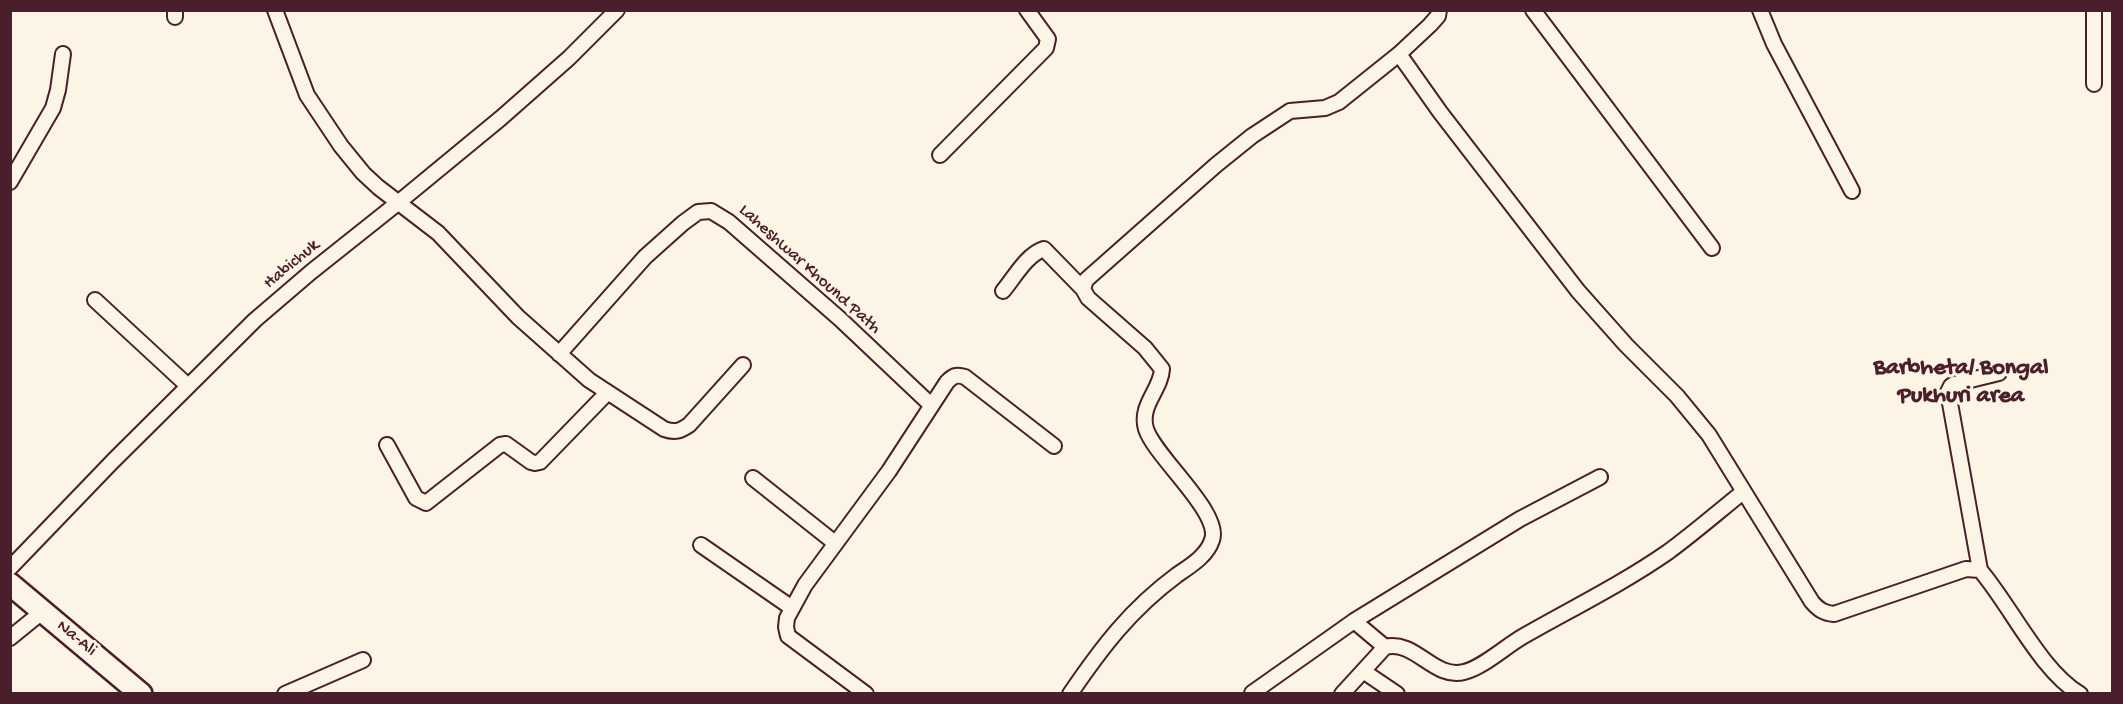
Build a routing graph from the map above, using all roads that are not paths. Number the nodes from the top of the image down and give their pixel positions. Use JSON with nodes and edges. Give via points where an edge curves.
{"nodes":[{"id":1,"x":275,"y":10,"type":"edge"},
{"id":2,"x":617,"y":10,"type":"edge"},
{"id":3,"x":1027,"y":10,"type":"edge"},
{"id":4,"x":1439,"y":10,"type":"edge"},
{"id":5,"x":1533,"y":10,"type":"edge"},
{"id":6,"x":1760,"y":10,"type":"edge"},
{"id":7,"x":2094,"y":10,"type":"edge"},
{"id":8,"x":63,"y":54,"type":"dead end"},
{"id":9,"x":1399,"y":54,"type":"junction"},
{"id":10,"x":2094,"y":84,"type":"dead end"},
{"id":11,"x":940,"y":155,"type":"dead end"},
{"id":12,"x":10,"y":182,"type":"edge"},
{"id":13,"x":1852,"y":191,"type":"dead end"},
{"id":14,"x":399,"y":202,"type":"junction"},
{"id":15,"x":1712,"y":248,"type":"dead end"},
{"id":16,"x":1083,"y":289,"type":"junction"},
{"id":17,"x":1003,"y":291,"type":"dead end"},
{"id":18,"x":95,"y":300,"type":"dead end"},
{"id":19,"x":559,"y":354,"type":"junction"},
{"id":20,"x":743,"y":365,"type":"dead end"},
{"id":21,"x":1999,"y":373,"type":"dead end"},
{"id":22,"x":188,"y":386,"type":"junction"},
{"id":23,"x":607,"y":393,"type":"junction"},
{"id":24,"x":931,"y":405,"type":"junction"},
{"id":25,"x":387,"y":445,"type":"dead end"},
{"id":26,"x":1054,"y":446,"type":"dead end"},
{"id":27,"x":113,"y":461,"type":"junction"},
{"id":28,"x":1600,"y":477,"type":"dead end"},
{"id":29,"x":753,"y":478,"type":"dead end"},
{"id":30,"x":1743,"y":492,"type":"junction"},
{"id":31,"x":835,"y":543,"type":"junction"},
{"id":32,"x":701,"y":545,"type":"dead end"},
{"id":33,"x":10,"y":568,"type":"edge"},
{"id":34,"x":1980,"y":570,"type":"junction"},
{"id":35,"x":10,"y":575,"type":"edge"},
{"id":36,"x":10,"y":584,"type":"edge"},
{"id":37,"x":792,"y":608,"type":"junction"},
{"id":38,"x":42,"y":612,"type":"junction"},
{"id":39,"x":1354,"y":621,"type":"junction"},
{"id":40,"x":10,"y":638,"type":"edge"},
{"id":41,"x":1384,"y":647,"type":"junction"},
{"id":42,"x":363,"y":660,"type":"dead end"},
{"id":43,"x":1364,"y":671,"type":"junction"},
{"id":44,"x":141,"y":693,"type":"edge"},
{"id":45,"x":285,"y":693,"type":"edge"},
{"id":46,"x":866,"y":693,"type":"edge"},
{"id":47,"x":1070,"y":693,"type":"edge"},
{"id":48,"x":1252,"y":693,"type":"edge"},
{"id":49,"x":1341,"y":693,"type":"edge"},
{"id":50,"x":1397,"y":693,"type":"edge"},
{"id":51,"x":2080,"y":693,"type":"edge"}],
"edges":[{"from":1,"to":14,"type":"street","via":[[299,76],[320,116],[363,173]]},
{"from":2,"to":14,"type":"street","name":"Habichuk","via":[[534,89]]},
{"from":3,"to":11,"type":"street","via":[[1048,39],[1046,48]]},
{"from":4,"to":9,"type":"street","via":[[1430,26]]},
{"from":5,"to":15,"type":"street"},
{"from":6,"to":13,"type":"street"},
{"from":7,"to":10,"type":"street"},
{"from":8,"to":12,"type":"street","via":[[53,108]]},
{"from":9,"to":16,"type":"street","via":[[1339,102],[1325,108],[1290,111],[1252,136],[1105,262],[1086,280]]},
{"from":9,"to":30,"type":"street","via":[[1578,291],[1709,435]]},
{"from":14,"to":19,"type":"street","via":[[445,239],[518,317]]},
{"from":14,"to":22,"type":"street","name":"Habichuk","via":[[287,292]]},
{"from":16,"to":17,"type":"street","via":[[1044,249],[1031,257]]},
{"from":16,"to":47,"type":"street","via":[[1088,298],[1160,363],[1162,377],[1147,405],[1146,426],[1214,528],[1212,542],[1203,556],[1130,615]]},
{"from":18,"to":22,"type":"street"},
{"from":19,"to":23,"type":"street"},
{"from":19,"to":24,"type":"street","name":"Laheshwar Khound Path","via":[[664,238],[698,212],[711,211],[720,214],[840,319]]},
{"from":20,"to":23,"type":"street","via":[[680,431],[664,429]]},
{"from":21,"to":34,"type":"street","via":[[1954,384],[1948,392]]},
{"from":22,"to":27,"type":"street","name":"Habichuk"},
{"from":23,"to":25,"type":"street","via":[[540,462],[531,462],[506,444],[500,445],[426,503],[416,498]]},
{"from":24,"to":26,"type":"street","via":[[947,382],[959,375]]},
{"from":24,"to":31,"type":"street","via":[[889,471]]},
{"from":27,"to":33,"type":"street","name":"Habichuk"},
{"from":27,"to":35,"type":"street"},
{"from":28,"to":39,"type":"street","via":[[1520,519]]},
{"from":29,"to":31,"type":"street"},
{"from":30,"to":34,"type":"street","via":[[1812,602],[1825,613],[1834,614],[1966,569]]},
{"from":30,"to":41,"type":"street","via":[[1651,563],[1467,672],[1444,671],[1403,647]]},
{"from":31,"to":37,"type":"street"},
{"from":32,"to":37,"type":"street"},
{"from":34,"to":51,"type":"street","via":[[2061,680]]},
{"from":36,"to":38,"type":"main road","name":"Na-Ali"},
{"from":37,"to":46,"type":"street","via":[[786,627],[788,636]]},
{"from":38,"to":40,"type":"street"},
{"from":38,"to":44,"type":"main road","name":"Na-Ali"},
{"from":39,"to":41,"type":"street"},
{"from":39,"to":48,"type":"street"},
{"from":41,"to":43,"type":"street"},
{"from":42,"to":45,"type":"street"},
{"from":43,"to":49,"type":"street"},
{"from":43,"to":50,"type":"street"}]}
